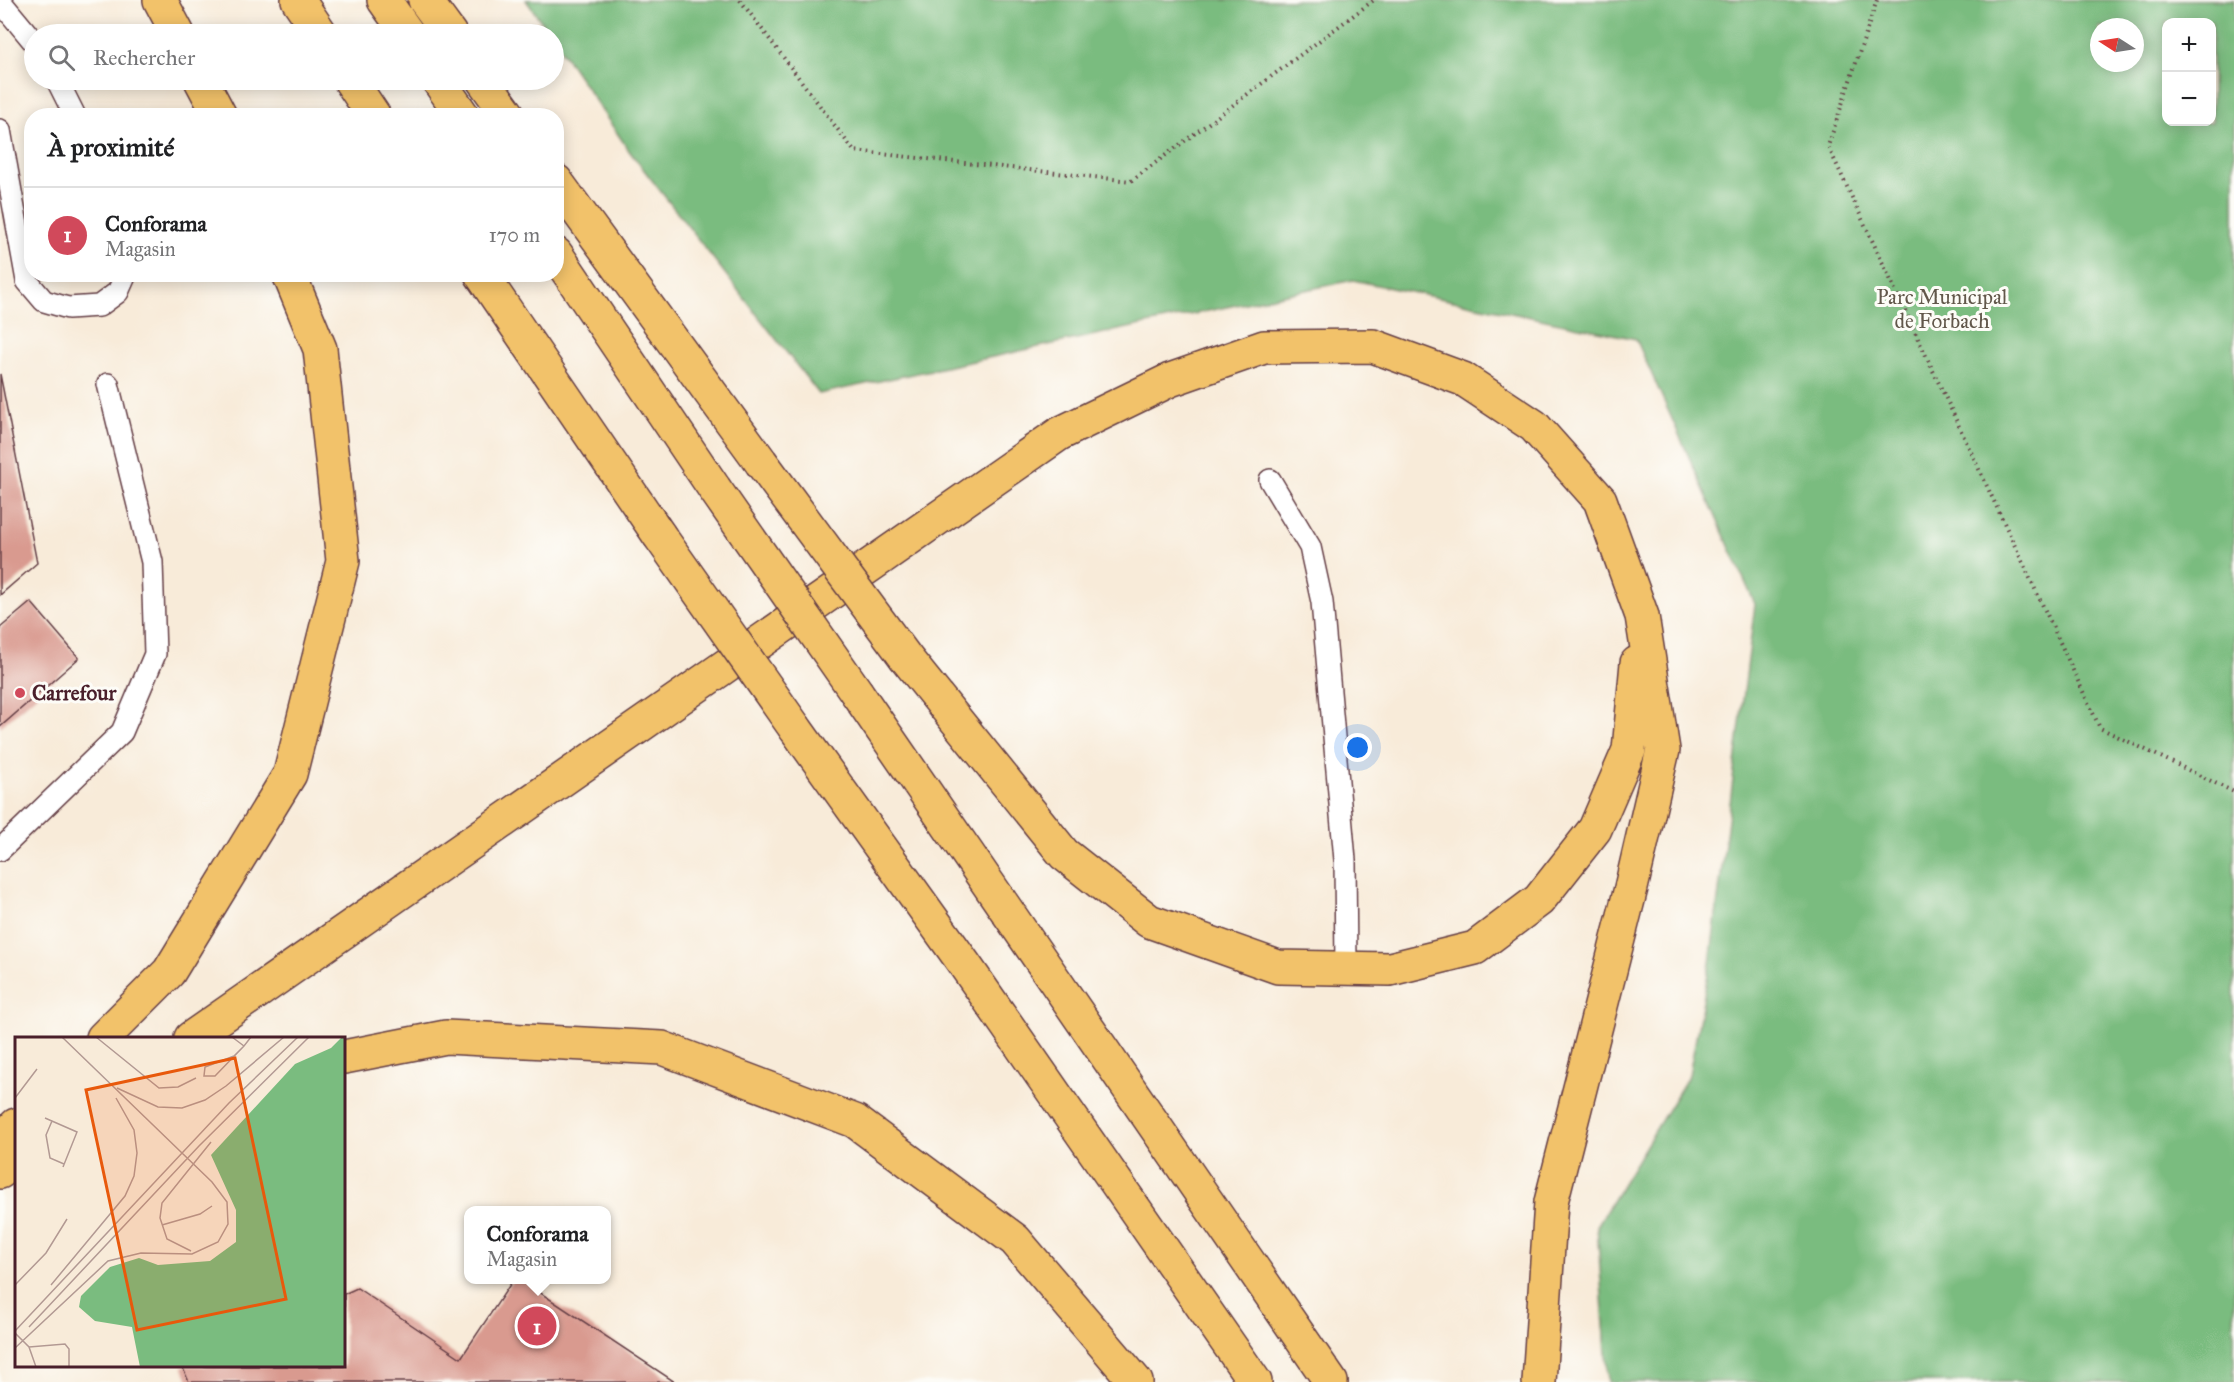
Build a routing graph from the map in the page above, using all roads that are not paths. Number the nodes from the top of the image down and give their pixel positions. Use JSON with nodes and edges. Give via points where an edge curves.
{"nodes":[{"id":1,"x":160,"y":0,"type":"edge"},
{"id":2,"x":298,"y":0,"type":"edge"},
{"id":3,"x":384,"y":0,"type":"edge"},
{"id":4,"x":425,"y":0,"type":"edge"},
{"id":5,"x":0,"y":1,"type":"edge"},
{"id":6,"x":173,"y":24,"type":"edge"},
{"id":7,"x":314,"y":24,"type":"edge"},
{"id":8,"x":401,"y":24,"type":"edge"},
{"id":9,"x":443,"y":24,"type":"edge"},
{"id":10,"x":24,"y":30,"type":"edge"},
{"id":11,"x":62,"y":90,"type":"edge"},
{"id":12,"x":206,"y":90,"type":"edge"},
{"id":13,"x":357,"y":90,"type":"edge"},
{"id":14,"x":445,"y":90,"type":"edge"},
{"id":15,"x":490,"y":90,"type":"edge"},
{"id":16,"x":71,"y":108,"type":"edge"},
{"id":17,"x":216,"y":108,"type":"edge"},
{"id":18,"x":369,"y":108,"type":"edge"},
{"id":19,"x":457,"y":108,"type":"edge"},
{"id":20,"x":503,"y":108,"type":"edge"},
{"id":21,"x":0,"y":130,"type":"edge"},
{"id":22,"x":564,"y":192,"type":"edge"},
{"id":23,"x":24,"y":264,"type":"edge"},
{"id":24,"x":564,"y":266,"type":"edge"},
{"id":25,"x":28,"y":282,"type":"edge"},
{"id":26,"x":122,"y":282,"type":"edge"},
{"id":27,"x":292,"y":282,"type":"edge"},
{"id":28,"x":487,"y":282,"type":"edge"},
{"id":29,"x":108,"y":384,"type":"dead end"},
{"id":30,"x":1270,"y":480,"type":"dead end"},
{"id":31,"x":1642,"y":616,"type":"junction"},
{"id":32,"x":0,"y":850,"type":"edge"},
{"id":33,"x":1346,"y":968,"type":"junction"},
{"id":34,"x":104,"y":1037,"type":"edge"},
{"id":35,"x":192,"y":1037,"type":"edge"},
{"id":36,"x":345,"y":1057,"type":"edge"},
{"id":37,"x":15,"y":1126,"type":"edge"},
{"id":38,"x":0,"y":1142,"type":"edge"},
{"id":39,"x":15,"y":1161,"type":"edge"},
{"id":40,"x":0,"y":1172,"type":"edge"},
{"id":41,"x":15,"y":1184,"type":"edge"},
{"id":42,"x":0,"y":1192,"type":"edge"},
{"id":43,"x":1136,"y":1382,"type":"edge"},
{"id":44,"x":1255,"y":1382,"type":"edge"},
{"id":45,"x":1331,"y":1382,"type":"edge"},
{"id":46,"x":1539,"y":1382,"type":"edge"}],
"edges":[{"from":1,"to":6,"type":"highway"},
{"from":2,"to":7,"type":"highway"},
{"from":3,"to":8,"type":"highway"},
{"from":4,"to":9,"type":"highway"},
{"from":5,"to":10,"type":"lane"},
{"from":11,"to":16,"type":"lane"},
{"from":12,"to":17,"type":"highway"},
{"from":13,"to":18,"type":"highway"},
{"from":14,"to":19,"type":"highway"},
{"from":15,"to":20,"type":"highway"},
{"from":21,"to":23,"type":"lane"},
{"from":22,"to":33,"type":"highway","bridge":true,"via":[[906,658],[1064,854],[1149,921],[1278,967]]},
{"from":24,"to":45,"type":"highway","bridge":true},
{"from":25,"to":26,"type":"lane","via":[[44,301],[68,308],[99,306],[118,292]]},
{"from":27,"to":34,"type":"highway","via":[[320,349],[343,561],[290,774],[170,972]]},
{"from":28,"to":44,"type":"highway","bridge":true,"via":[[659,535]]},
{"from":29,"to":32,"type":"lane","via":[[152,562],[155,654],[122,732]]},
{"from":30,"to":33,"type":"lane","via":[[1310,547],[1322,602],[1345,860]]},
{"from":31,"to":33,"type":"highway","via":[[1629,750],[1595,829],[1539,900],[1475,948],[1390,969]]},
{"from":31,"to":35,"type":"highway","via":[[1600,500],[1534,426],[1463,379],[1373,346],[1264,347],[1170,380],[1059,434]]},
{"from":31,"to":46,"type":"highway","via":[[1663,750],[1551,1202]]},
{"from":36,"to":43,"type":"highway","via":[[446,1037],[662,1048],[855,1121],[1016,1240]]},
{"from":37,"to":38,"type":"highway"},
{"from":39,"to":40,"type":"highway"},
{"from":41,"to":42,"type":"highway"}]}
